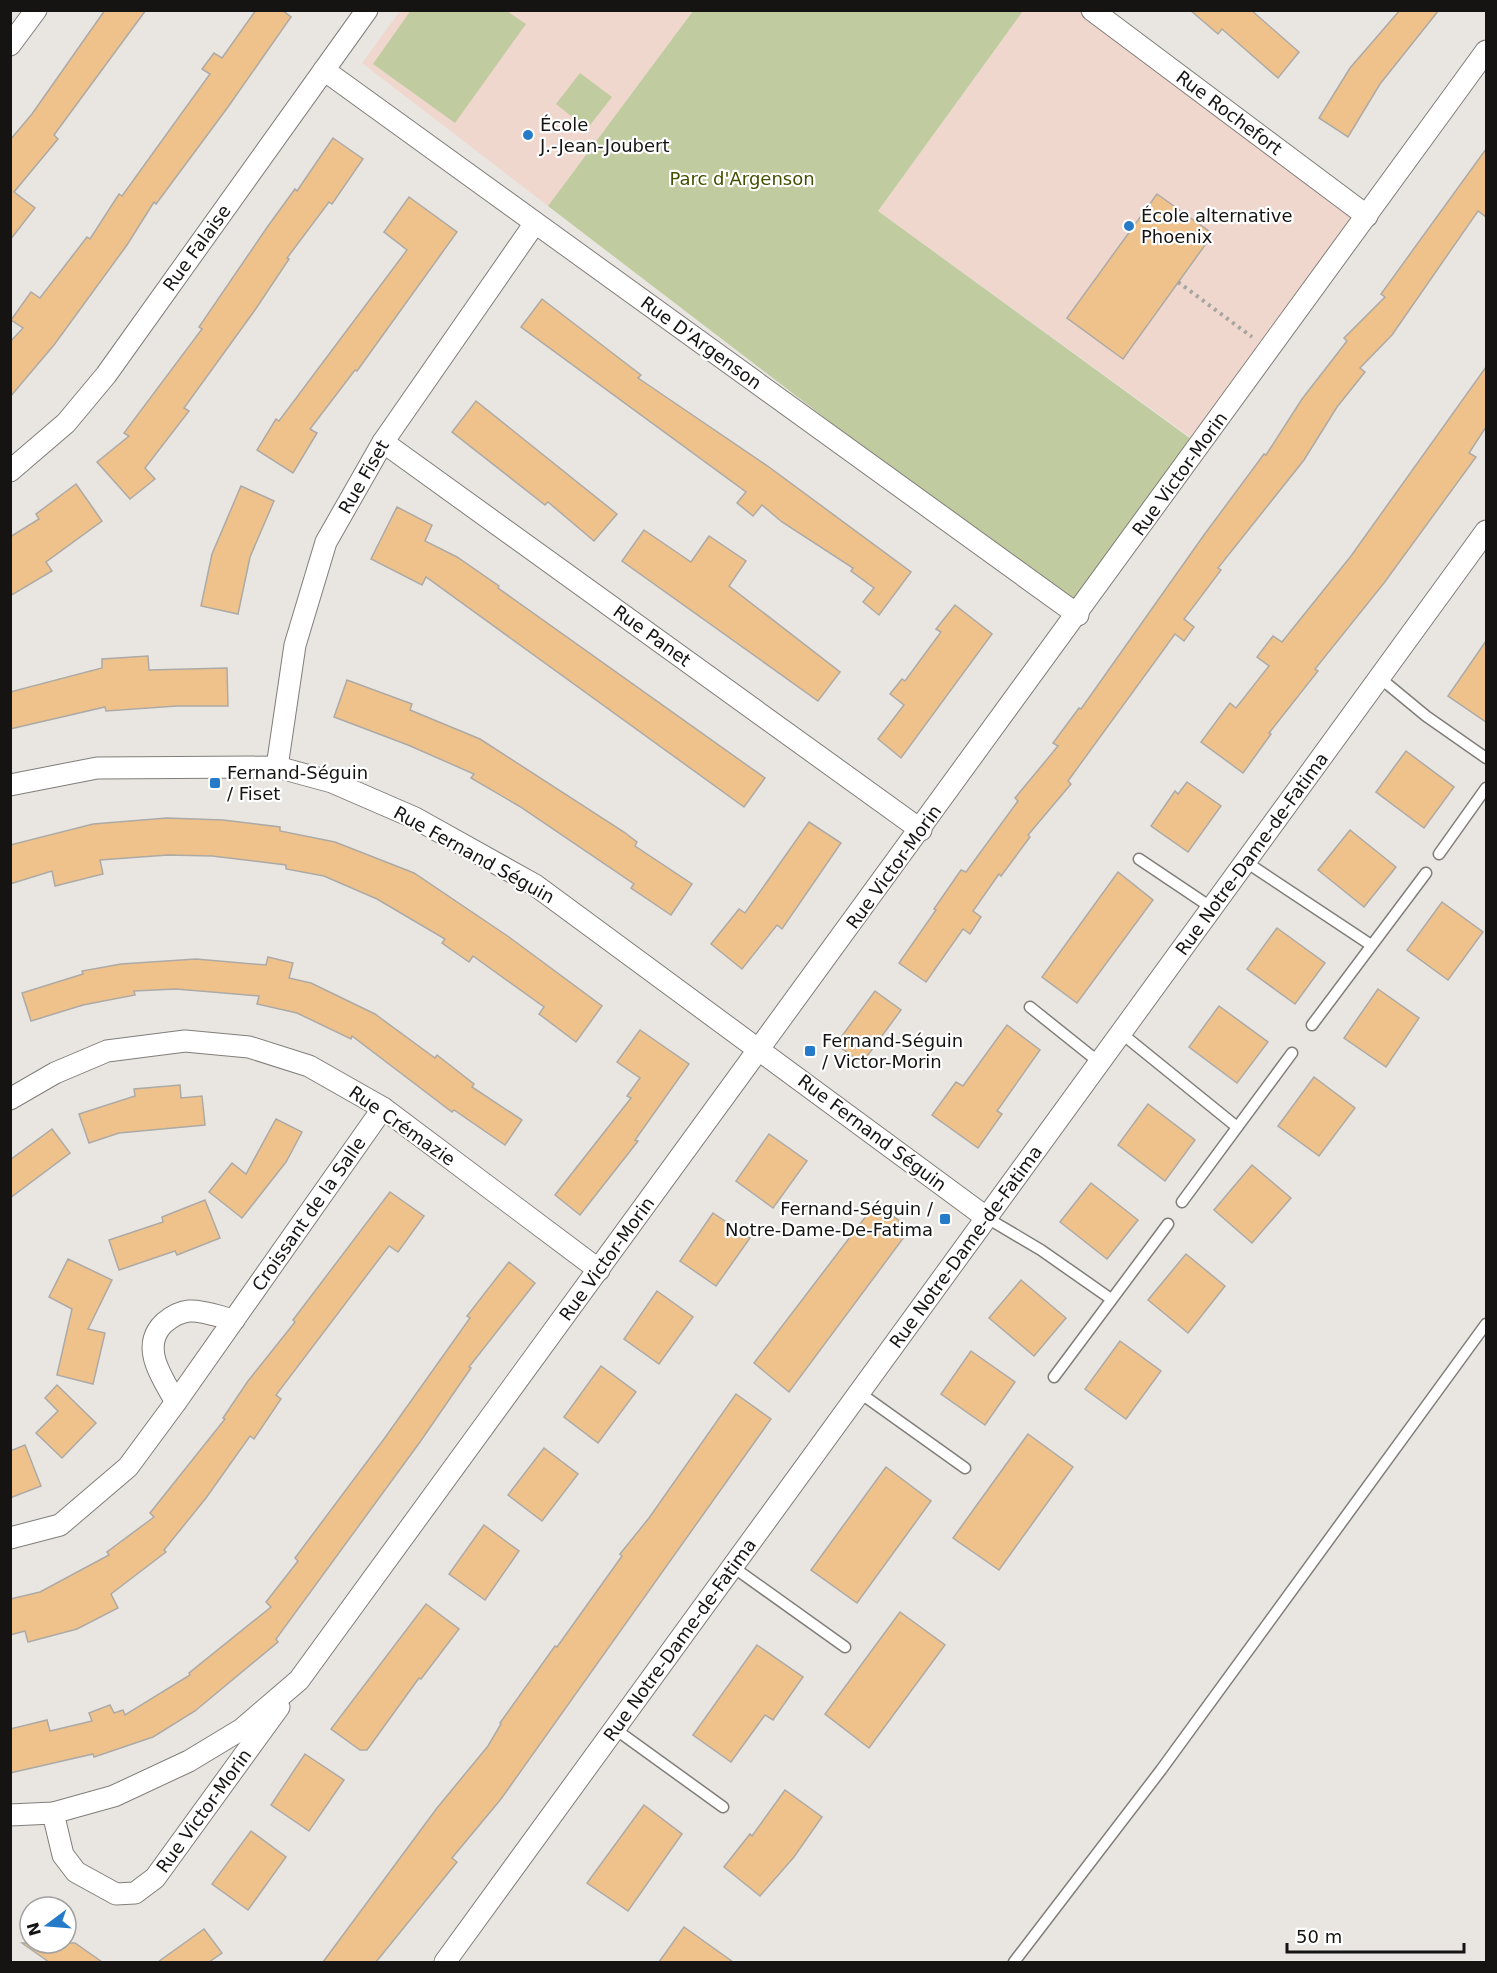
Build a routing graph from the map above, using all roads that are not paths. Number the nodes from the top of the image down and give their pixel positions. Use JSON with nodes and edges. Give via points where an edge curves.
{"nodes":[{"id":1,"x":36,"y":10,"type":"edge"},
{"id":2,"x":367,"y":10,"type":"edge"},
{"id":3,"x":1092,"y":10,"type":"edge"},
{"id":4,"x":10,"y":45,"type":"edge"},
{"id":5,"x":1486,"y":51,"type":"edge"},
{"id":6,"x":324,"y":70,"type":"junction"},
{"id":7,"x":1367,"y":216,"type":"junction"},
{"id":8,"x":535,"y":223,"type":"junction"},
{"id":9,"x":383,"y":442,"type":"junction"},
{"id":10,"x":10,"y":471,"type":"edge"},
{"id":11,"x":1486,"y":531,"type":"edge"},
{"id":12,"x":1078,"y":615,"type":"junction"},
{"id":13,"x":1380,"y":678,"type":"junction"},
{"id":14,"x":1486,"y":758,"type":"edge"},
{"id":15,"x":277,"y":767,"type":"junction"},
{"id":16,"x":10,"y":785,"type":"edge"},
{"id":17,"x":1486,"y":788,"type":"edge"},
{"id":18,"x":921,"y":830,"type":"junction"},
{"id":19,"x":1439,"y":854,"type":"dead end"},
{"id":20,"x":1139,"y":859,"type":"dead end"},
{"id":21,"x":1246,"y":861,"type":"junction"},
{"id":22,"x":1426,"y":873,"type":"dead end"},
{"id":23,"x":1212,"y":908,"type":"junction"},
{"id":24,"x":1371,"y":945,"type":"junction"},
{"id":25,"x":1030,"y":1007,"type":"dead end"},
{"id":26,"x":1312,"y":1025,"type":"dead end"},
{"id":27,"x":1121,"y":1033,"type":"junction"},
{"id":28,"x":761,"y":1049,"type":"junction"},
{"id":29,"x":1292,"y":1053,"type":"dead end"},
{"id":30,"x":1100,"y":1063,"type":"junction"},
{"id":31,"x":10,"y":1099,"type":"edge"},
{"id":32,"x":383,"y":1108,"type":"junction"},
{"id":33,"x":1237,"y":1127,"type":"junction"},
{"id":34,"x":1182,"y":1202,"type":"dead end"},
{"id":35,"x":987,"y":1218,"type":"junction"},
{"id":36,"x":1168,"y":1224,"type":"dead end"},
{"id":37,"x":599,"y":1270,"type":"junction"},
{"id":38,"x":1111,"y":1299,"type":"junction"},
{"id":39,"x":234,"y":1320,"type":"junction"},
{"id":40,"x":1486,"y":1324,"type":"edge"},
{"id":41,"x":1054,"y":1377,"type":"dead end"},
{"id":42,"x":860,"y":1393,"type":"junction"},
{"id":43,"x":176,"y":1402,"type":"junction"},
{"id":44,"x":965,"y":1468,"type":"dead end"},
{"id":45,"x":10,"y":1538,"type":"edge"},
{"id":46,"x":733,"y":1567,"type":"junction"},
{"id":47,"x":845,"y":1647,"type":"dead end"},
{"id":48,"x":299,"y":1680,"type":"junction"},
{"id":49,"x":615,"y":1729,"type":"junction"},
{"id":50,"x":723,"y":1807,"type":"dead end"},
{"id":51,"x":52,"y":1813,"type":"junction"},
{"id":52,"x":10,"y":1815,"type":"edge"},
{"id":53,"x":445,"y":1962,"type":"edge"},
{"id":54,"x":1014,"y":1962,"type":"edge"}],
"edges":[{"from":1,"to":4,"type":"street"},
{"from":2,"to":6,"type":"street","name":"Rue Falaise"},
{"from":3,"to":7,"type":"street","name":"Rue Rochefort"},
{"from":5,"to":7,"type":"street","name":"Rue Victor-Morin"},
{"from":6,"to":8,"type":"street","name":"Rue D'Argenson"},
{"from":6,"to":10,"type":"street","name":"Rue Falaise","via":[[106,375],[66,423]]},
{"from":7,"to":12,"type":"street","name":"Rue Victor-Morin"},
{"from":8,"to":9,"type":"street","name":"Rue Fiset"},
{"from":8,"to":12,"type":"street","name":"Rue D'Argenson"},
{"from":9,"to":15,"type":"street","name":"Rue Fiset","via":[[326,542],[295,645]]},
{"from":9,"to":18,"type":"street","name":"Rue Panet"},
{"from":11,"to":13,"type":"street","name":"Rue Notre-Dame-de-Fatima"},
{"from":12,"to":18,"type":"street","name":"Rue Victor-Morin"},
{"from":13,"to":14,"type":"lane"},
{"from":13,"to":21,"type":"street","name":"Rue Notre-Dame-de-Fatima"},
{"from":15,"to":16,"type":"street","name":"Rue Fernand Séguin","via":[[98,768]]},
{"from":15,"to":28,"type":"street","name":"Rue Fernand Séguin","via":[[332,782],[415,818],[535,885]]},
{"from":17,"to":19,"type":"lane"},
{"from":18,"to":28,"type":"street","name":"Rue Victor-Morin"},
{"from":20,"to":23,"type":"lane"},
{"from":21,"to":23,"type":"street","name":"Rue Notre-Dame-de-Fatima"},
{"from":21,"to":24,"type":"lane"},
{"from":22,"to":24,"type":"lane"},
{"from":23,"to":27,"type":"street","name":"Rue Notre-Dame-de-Fatima"},
{"from":24,"to":26,"type":"lane"},
{"from":25,"to":30,"type":"lane"},
{"from":27,"to":30,"type":"street","name":"Rue Notre-Dame-de-Fatima"},
{"from":27,"to":33,"type":"lane"},
{"from":28,"to":35,"type":"street","name":"Rue Fernand Séguin"},
{"from":28,"to":37,"type":"street","name":"Rue Victor-Morin"},
{"from":29,"to":33,"type":"lane"},
{"from":30,"to":35,"type":"street","name":"Rue Notre-Dame-de-Fatima"},
{"from":31,"to":32,"type":"street","name":"Rue Crémazie","via":[[55,1073],[107,1051],[185,1041],[249,1047],[309,1066]]},
{"from":32,"to":37,"type":"street","name":"Rue Crémazie"},
{"from":32,"to":39,"type":"street","name":"Croissant de la Salle"},
{"from":33,"to":34,"type":"lane"},
{"from":35,"to":38,"type":"lane"},
{"from":35,"to":42,"type":"street","name":"Rue Notre-Dame-de-Fatima"},
{"from":36,"to":38,"type":"lane"},
{"from":37,"to":48,"type":"street","name":"Rue Victor-Morin"},
{"from":38,"to":41,"type":"lane"},
{"from":39,"to":43,"type":"street","name":"Croissant de la Salle"},
{"from":39,"to":43,"type":"street","via":[[189,1311],[172,1316],[157,1330],[153,1348],[156,1367]]},
{"from":40,"to":54,"type":"lane","via":[[1161,1770]]},
{"from":42,"to":44,"type":"lane"},
{"from":42,"to":46,"type":"street","name":"Rue Notre-Dame-de-Fatima"},
{"from":43,"to":45,"type":"street","name":"Croissant de la Salle","via":[[128,1467],[60,1525]]},
{"from":46,"to":47,"type":"lane"},
{"from":46,"to":49,"type":"street","name":"Rue Notre-Dame-de-Fatima"},
{"from":48,"to":51,"type":"street","name":"Rue Victor-Morin","via":[[242,1729],[189,1761],[114,1796]]},
{"from":48,"to":51,"type":"street","name":"Rue Victor-Morin","via":[[155,1878],[135,1893],[116,1894],[76,1872],[63,1855]]},
{"from":49,"to":50,"type":"lane"},
{"from":49,"to":53,"type":"street","name":"Rue Notre-Dame-de-Fatima"},
{"from":51,"to":52,"type":"street"}]}
